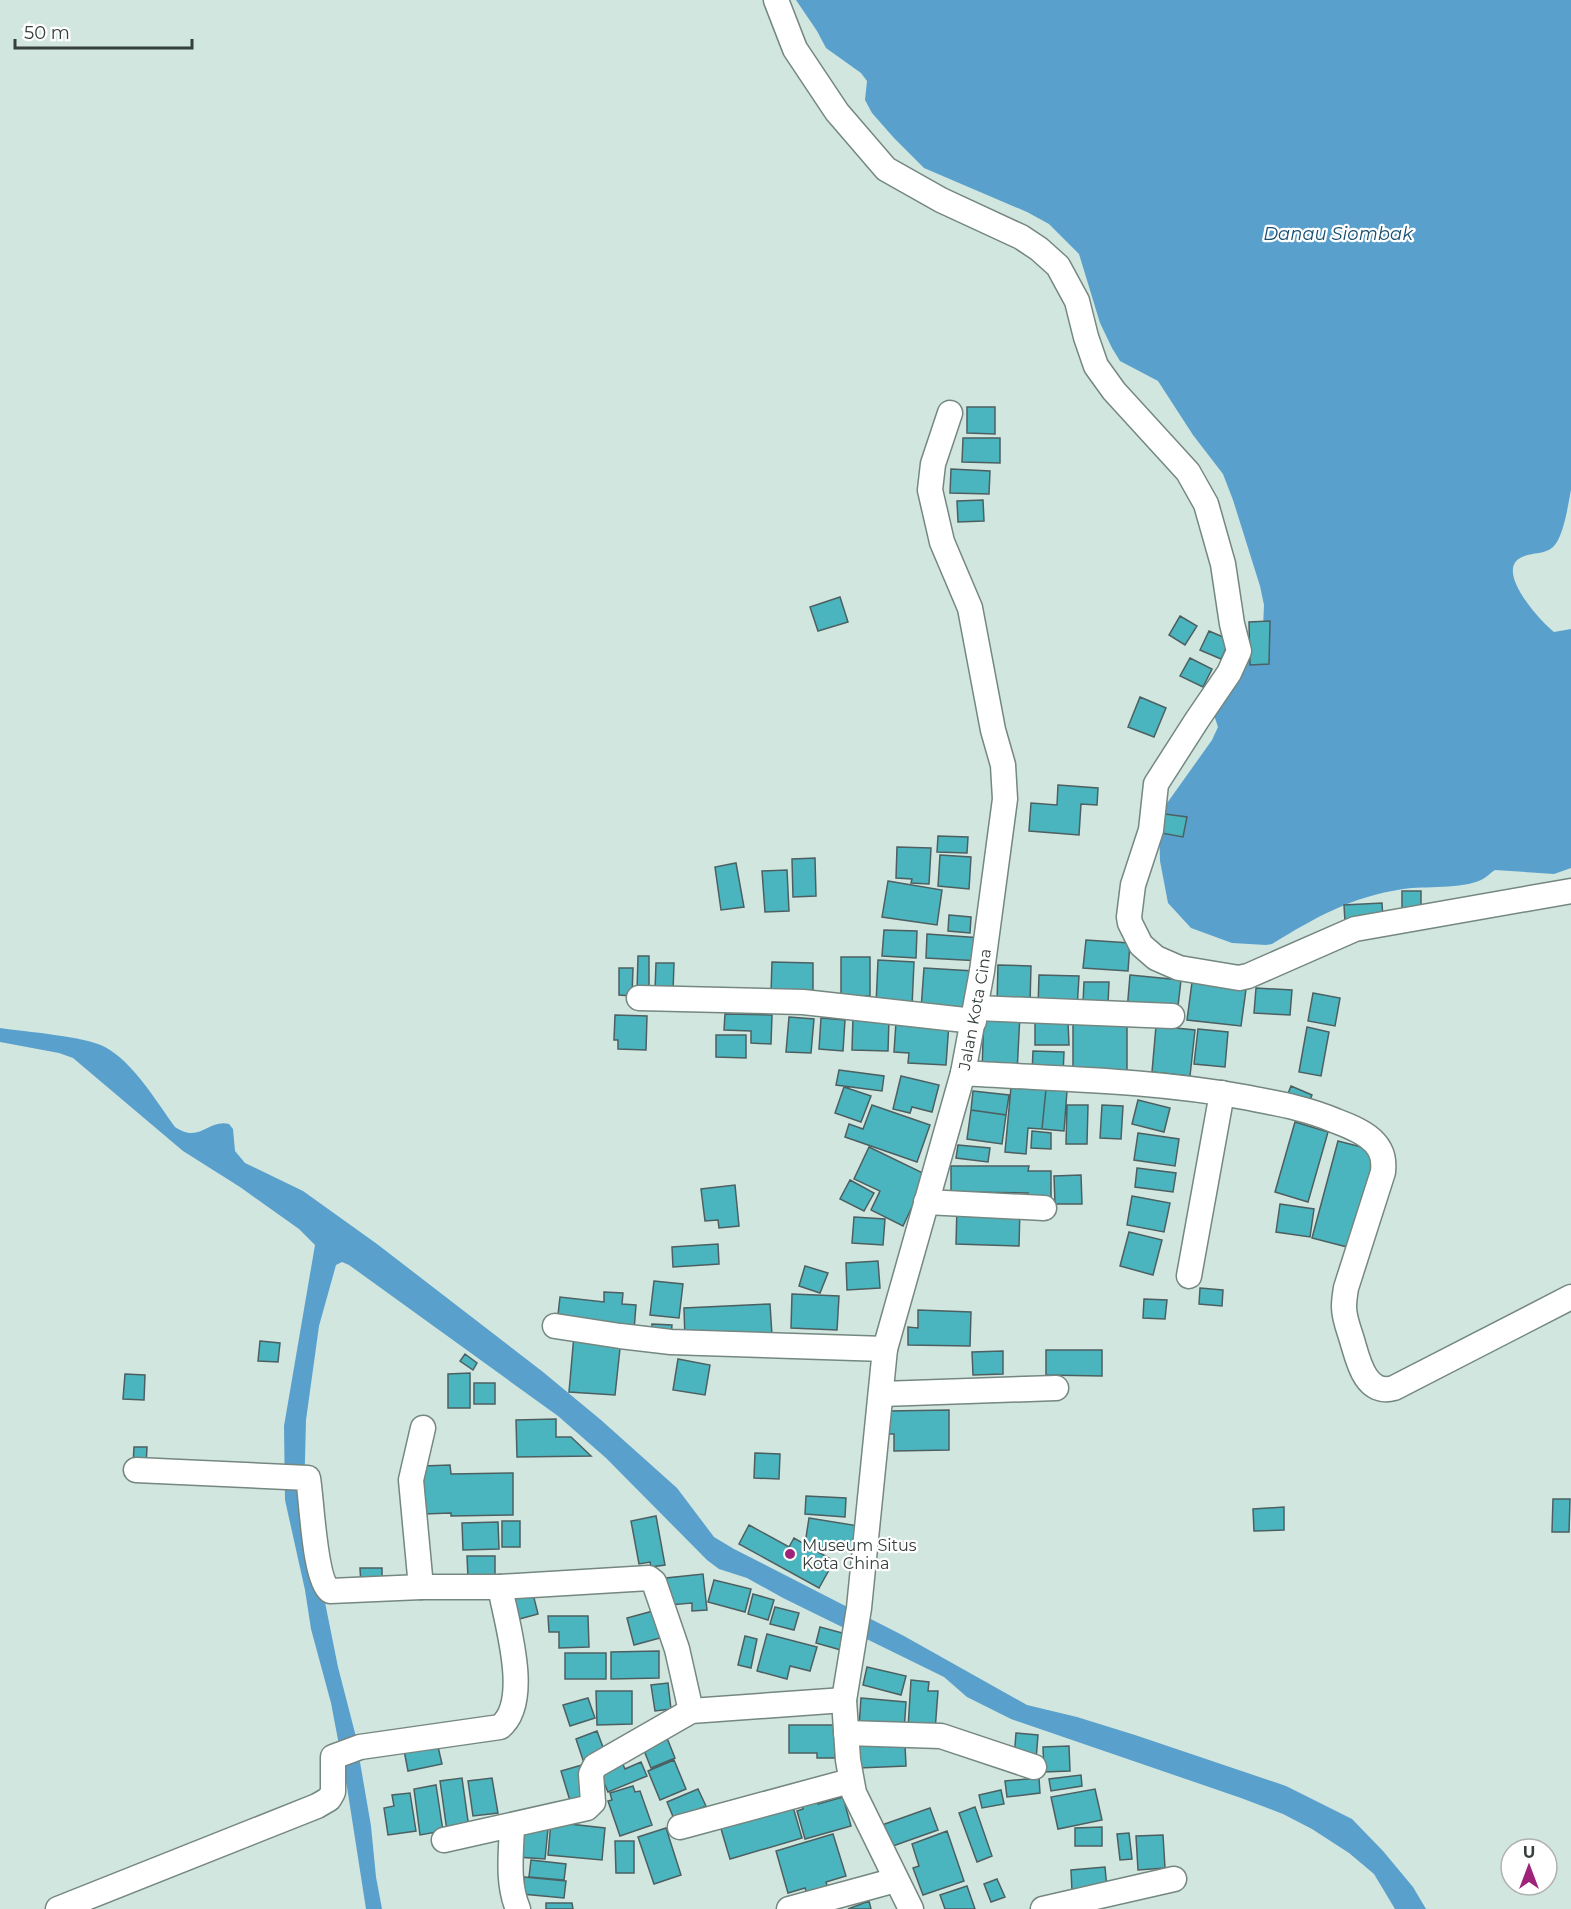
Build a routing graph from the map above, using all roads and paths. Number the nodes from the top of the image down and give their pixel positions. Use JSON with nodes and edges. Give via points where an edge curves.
{"nodes":[{"id":1,"x":776,"y":0,"type":"edge"},
{"id":2,"x":950,"y":413,"type":"dead end"},
{"id":3,"x":1571,"y":891,"type":"edge"},
{"id":4,"x":639,"y":998,"type":"dead end"},
{"id":5,"x":975,"y":1015,"type":"junction"},
{"id":6,"x":1172,"y":1016,"type":"dead end"},
{"id":7,"x":963,"y":1073,"type":"junction"},
{"id":8,"x":1222,"y":1093,"type":"junction"},
{"id":9,"x":926,"y":1202,"type":"junction"},
{"id":10,"x":1044,"y":1208,"type":"dead end"},
{"id":11,"x":1189,"y":1276,"type":"dead end"},
{"id":12,"x":1571,"y":1297,"type":"edge"},
{"id":13,"x":555,"y":1326,"type":"dead end"},
{"id":14,"x":885,"y":1349,"type":"junction"},
{"id":15,"x":1056,"y":1388,"type":"dead end"},
{"id":16,"x":882,"y":1394,"type":"junction"},
{"id":17,"x":423,"y":1428,"type":"dead end"},
{"id":18,"x":136,"y":1470,"type":"dead end"},
{"id":19,"x":421,"y":1587,"type":"junction"},
{"id":20,"x":500,"y":1587,"type":"junction"},
{"id":21,"x":844,"y":1700,"type":"junction"},
{"id":22,"x":691,"y":1711,"type":"junction"},
{"id":23,"x":846,"y":1733,"type":"junction"},
{"id":24,"x":1034,"y":1767,"type":"dead end"},
{"id":25,"x":850,"y":1781,"type":"junction"},
{"id":26,"x":512,"y":1826,"type":"junction"},
{"id":27,"x":680,"y":1827,"type":"dead end"},
{"id":28,"x":444,"y":1840,"type":"dead end"},
{"id":29,"x":1174,"y":1879,"type":"dead end"},
{"id":30,"x":896,"y":1880,"type":"junction"},
{"id":31,"x":58,"y":1909,"type":"edge"},
{"id":32,"x":518,"y":1909,"type":"edge"},
{"id":33,"x":789,"y":1909,"type":"edge"},
{"id":34,"x":911,"y":1909,"type":"edge"},
{"id":35,"x":1043,"y":1909,"type":"edge"}],
"edges":[{"from":1,"to":3,"type":"street","via":[[795,49],[837,112],[886,169],[1021,237],[1058,266],[1077,301],[1096,366],[1188,472],[1206,504],[1239,651],[1229,674],[1156,784],[1151,830],[1133,885],[1129,917],[1141,945],[1155,958],[1179,968],[1239,978],[1355,929]]},
{"from":2,"to":5,"type":"street","name":"Jalan Kota Cina","via":[[933,464],[930,490],[942,542],[970,608],[1005,781]]},
{"from":4,"to":5,"type":"street","via":[[804,1002]]},
{"from":5,"to":6,"type":"street"},
{"from":5,"to":7,"type":"street","name":"Jalan Kota Cina"},
{"from":7,"to":8,"type":"street","via":[[1139,1083]]},
{"from":7,"to":9,"type":"street","name":"Jalan Kota Cina"},
{"from":8,"to":11,"type":"street"},
{"from":8,"to":12,"type":"street","via":[[1295,1106],[1326,1116],[1367,1135],[1381,1152],[1383,1172],[1346,1288],[1344,1308],[1363,1373],[1378,1388],[1394,1388]]},
{"from":9,"to":10,"type":"street"},
{"from":9,"to":14,"type":"street","name":"Jalan Kota Cina"},
{"from":13,"to":14,"type":"street","via":[[671,1342]]},
{"from":14,"to":16,"type":"street","name":"Jalan Kota Cina"},
{"from":15,"to":16,"type":"street"},
{"from":16,"to":21,"type":"street","name":"Jalan Kota Cina","via":[[859,1608]]},
{"from":17,"to":19,"type":"street","via":[[411,1480]]},
{"from":18,"to":19,"type":"street","via":[[308,1478],[318,1564],[327,1588],[335,1591]]},
{"from":19,"to":20,"type":"street"},
{"from":20,"to":22,"type":"street","via":[[649,1578],[654,1582],[677,1649]]},
{"from":20,"to":31,"type":"street","via":[[516,1688],[513,1707],[504,1724],[491,1730],[360,1747],[333,1756],[333,1792],[317,1806]]},
{"from":21,"to":22,"type":"street"},
{"from":21,"to":23,"type":"street","name":"Jalan Kota Cina"},
{"from":22,"to":26,"type":"street","via":[[595,1766],[591,1774],[593,1802],[587,1808]]},
{"from":23,"to":24,"type":"street","via":[[941,1736]]},
{"from":23,"to":25,"type":"street","name":"Jalan Kota Cina"},
{"from":25,"to":27,"type":"street"},
{"from":25,"to":30,"type":"street","name":"Jalan Kota Cina"},
{"from":26,"to":28,"type":"street"},
{"from":26,"to":32,"type":"street","via":[[511,1884]]},
{"from":29,"to":35,"type":"street"},
{"from":30,"to":33,"type":"street"},
{"from":30,"to":34,"type":"street","name":"Jalan Kota Cina"}]}
